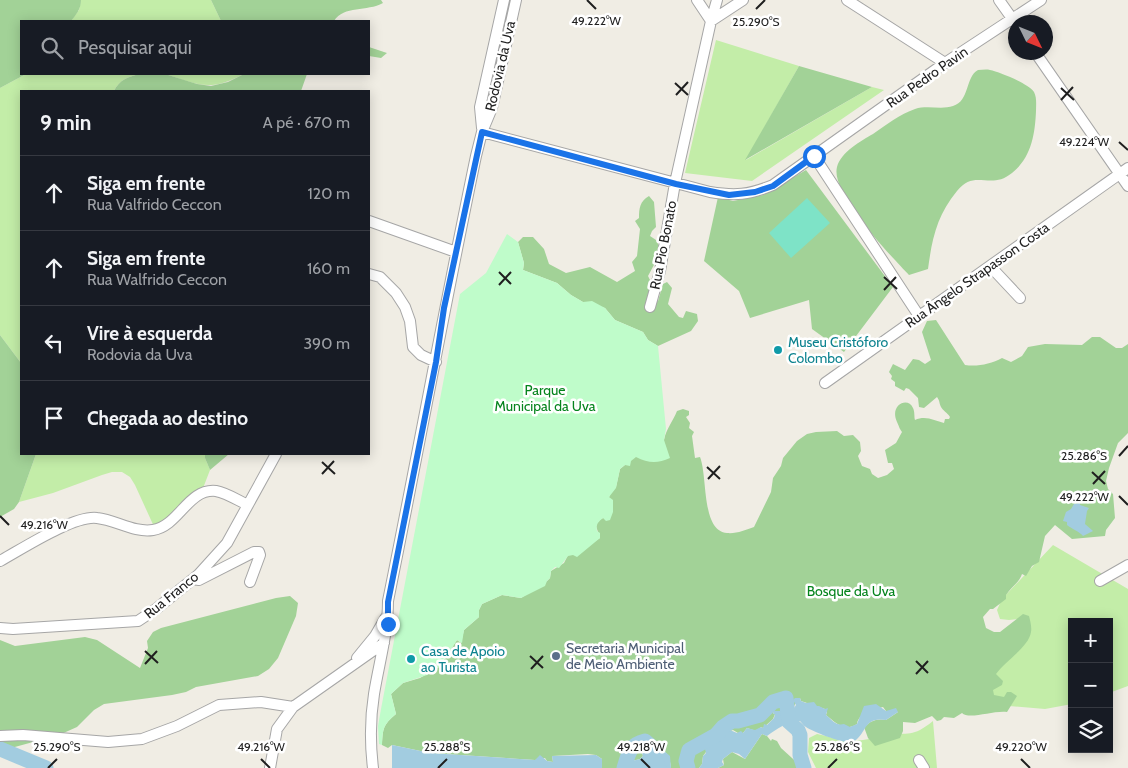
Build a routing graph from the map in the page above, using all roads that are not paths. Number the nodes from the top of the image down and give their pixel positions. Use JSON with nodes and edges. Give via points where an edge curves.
{"nodes":[{"id":1,"x":504,"y":0,"type":"edge"},
{"id":2,"x":516,"y":0,"type":"edge"},
{"id":3,"x":696,"y":0,"type":"edge"},
{"id":4,"x":718,"y":0,"type":"edge"},
{"id":5,"x":743,"y":0,"type":"edge"},
{"id":6,"x":847,"y":0,"type":"edge"},
{"id":7,"x":999,"y":0,"type":"edge"},
{"id":8,"x":1041,"y":0,"type":"edge"},
{"id":9,"x":1009,"y":15,"type":"edge"},
{"id":10,"x":1021,"y":15,"type":"edge"},
{"id":11,"x":711,"y":21,"type":"junction"},
{"id":12,"x":1008,"y":24,"type":"edge"},
{"id":13,"x":1041,"y":60,"type":"edge"},
{"id":14,"x":945,"y":63,"type":"junction"},
{"id":15,"x":482,"y":132,"type":"junction"},
{"id":16,"x":814,"y":156,"type":"junction"},
{"id":17,"x":1124,"y":171,"type":"edge"},
{"id":18,"x":676,"y":184,"type":"junction"},
{"id":19,"x":1128,"y":186,"type":"edge"},
{"id":20,"x":370,"y":221,"type":"edge"},
{"id":21,"x":456,"y":252,"type":"junction"},
{"id":22,"x":990,"y":266,"type":"junction"},
{"id":23,"x":370,"y":274,"type":"edge"},
{"id":24,"x":1020,"y":298,"type":"dead end"},
{"id":25,"x":650,"y":307,"type":"dead end"},
{"id":26,"x":919,"y":316,"type":"junction"},
{"id":27,"x":436,"y":362,"type":"junction"},
{"id":28,"x":825,"y":383,"type":"dead end"},
{"id":29,"x":275,"y":455,"type":"edge"},
{"id":30,"x":248,"y":506,"type":"junction"},
{"id":31,"x":0,"y":561,"type":"edge"},
{"id":32,"x":1128,"y":565,"type":"edge"},
{"id":33,"x":193,"y":579,"type":"junction"},
{"id":34,"x":1100,"y":581,"type":"dead end"},
{"id":35,"x":250,"y":582,"type":"dead end"},
{"id":36,"x":388,"y":614,"type":"junction"},
{"id":37,"x":0,"y":628,"type":"edge"},
{"id":38,"x":384,"y":643,"type":"junction"},
{"id":39,"x":350,"y":667,"type":"junction"},
{"id":40,"x":293,"y":708,"type":"junction"},
{"id":41,"x":0,"y":736,"type":"edge"},
{"id":42,"x":270,"y":768,"type":"edge"},
{"id":43,"x":373,"y":768,"type":"edge"}],
"edges":[{"from":1,"to":15,"type":"street","name":"Rodovia da Uva","via":[[480,107]]},
{"from":2,"to":15,"type":"street","name":"Rodovia da Uva","via":[[492,108]]},
{"from":3,"to":11,"type":"street"},
{"from":4,"to":11,"type":"street","name":"Rua Pio Bonato"},
{"from":5,"to":11,"type":"street"},
{"from":6,"to":14,"type":"street"},
{"from":7,"to":9,"type":"street"},
{"from":8,"to":10,"type":"street","name":"Rua Pedro Pavin"},
{"from":11,"to":18,"type":"street","name":"Rua Pio Bonato"},
{"from":12,"to":14,"type":"street","name":"Rua Pedro Pavin"},
{"from":13,"to":17,"type":"street"},
{"from":14,"to":16,"type":"street","name":"Rua Pedro Pavin"},
{"from":15,"to":18,"type":"street","name":"Rua Pedro Pavin"},
{"from":15,"to":21,"type":"street","name":"Rodovia da Uva"},
{"from":16,"to":18,"type":"street","name":"Rua Pedro Pavin","via":[[773,186],[755,192],[729,195]]},
{"from":16,"to":26,"type":"street"},
{"from":17,"to":19,"type":"street"},
{"from":17,"to":22,"type":"street","name":"Rua Ângelo Strapasson Costa"},
{"from":18,"to":25,"type":"street","name":"Rua Pio Bonato"},
{"from":20,"to":21,"type":"street"},
{"from":21,"to":27,"type":"street","name":"Rodovia da Uva"},
{"from":22,"to":24,"type":"street"},
{"from":22,"to":26,"type":"street","name":"Rua Ângelo Strapasson Costa"},
{"from":23,"to":27,"type":"street","via":[[380,277],[396,293],[410,322],[413,347],[420,355]]},
{"from":26,"to":28,"type":"street","name":"Rua Ângelo Strapasson Costa"},
{"from":27,"to":36,"type":"street","name":"Rodovia da Uva"},
{"from":29,"to":30,"type":"street","name":"Rua Franco"},
{"from":30,"to":31,"type":"street","via":[[216,491],[202,493],[175,518],[154,530],[138,530],[111,520],[84,518]]},
{"from":30,"to":33,"type":"street","name":"Rua Franco","via":[[228,543]]},
{"from":32,"to":34,"type":"street"},
{"from":33,"to":35,"type":"street","via":[[199,580],[259,552]]},
{"from":33,"to":37,"type":"street","name":"Rua Franco","via":[[138,621]]},
{"from":36,"to":38,"type":"street","name":"Rodovia da Uva"},
{"from":36,"to":39,"type":"street"},
{"from":38,"to":39,"type":"street"},
{"from":38,"to":43,"type":"street","name":"Rodovia da Uva","via":[[372,709]]},
{"from":39,"to":40,"type":"street"},
{"from":40,"to":41,"type":"street","via":[[261,702],[219,705],[142,739],[108,742]]},
{"from":40,"to":42,"type":"street","via":[[277,729]]}]}
